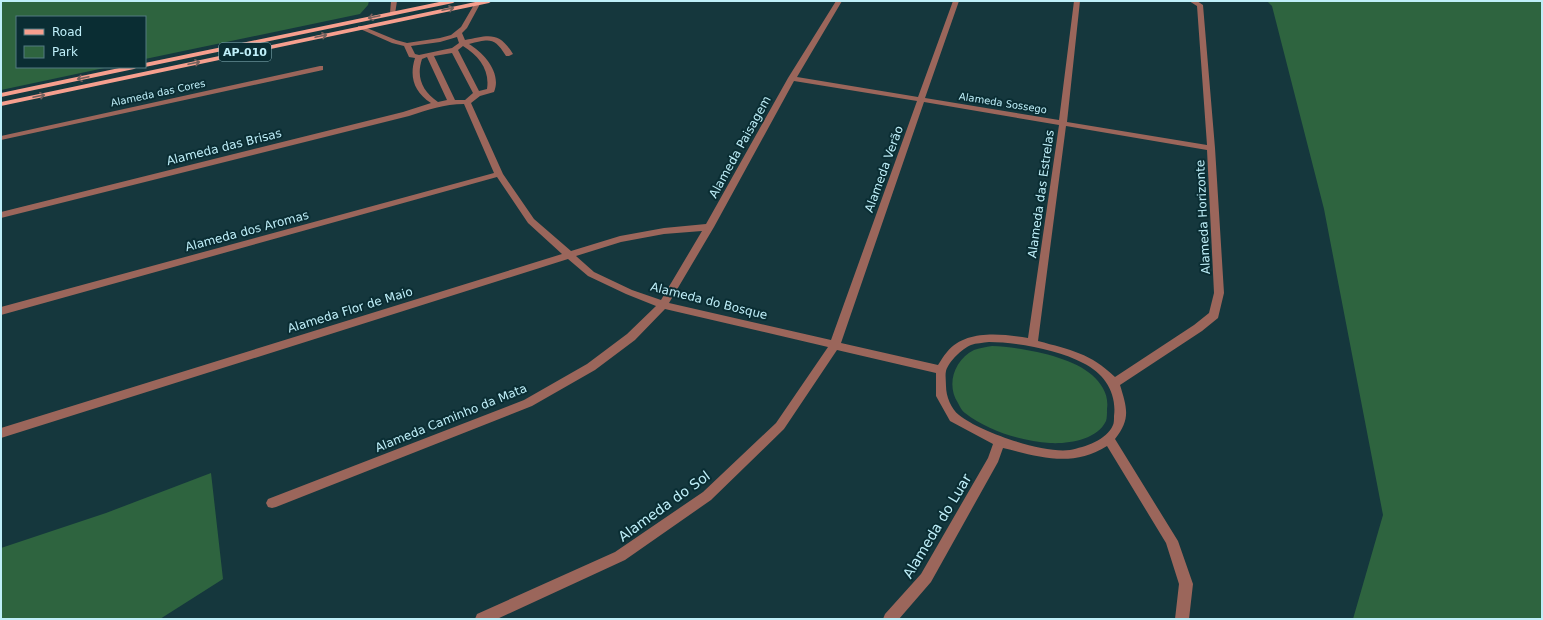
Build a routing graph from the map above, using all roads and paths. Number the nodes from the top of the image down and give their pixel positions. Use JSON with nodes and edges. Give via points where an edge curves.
{"nodes":[{"id":1,"x":394,"y":1,"type":"edge"},
{"id":2,"x":453,"y":1,"type":"edge"},
{"id":3,"x":489,"y":1,"type":"edge"},
{"id":4,"x":839,"y":1,"type":"edge"},
{"id":5,"x":956,"y":1,"type":"edge"},
{"id":6,"x":1077,"y":1,"type":"edge"},
{"id":7,"x":1192,"y":1,"type":"edge"},
{"id":8,"x":477,"y":4,"type":"junction"},
{"id":9,"x":393,"y":13,"type":"junction"},
{"id":10,"x":360,"y":27,"type":"junction"},
{"id":11,"x":458,"y":33,"type":"junction"},
{"id":12,"x":463,"y":43,"type":"junction"},
{"id":13,"x":407,"y":45,"type":"junction"},
{"id":14,"x":454,"y":50,"type":"junction"},
{"id":15,"x":509,"y":54,"type":"dead end"},
{"id":16,"x":430,"y":56,"type":"junction"},
{"id":17,"x":419,"y":58,"type":"junction"},
{"id":18,"x":167,"y":60,"type":"junction"},
{"id":19,"x":146,"y":65,"type":"edge"},
{"id":20,"x":129,"y":68,"type":"edge"},
{"id":21,"x":167,"y":68,"type":"junction"},
{"id":22,"x":320,"y":68,"type":"dead end"},
{"id":23,"x":792,"y":78,"type":"junction"},
{"id":24,"x":477,"y":94,"type":"junction"},
{"id":25,"x":1,"y":96,"type":"edge"},
{"id":26,"x":921,"y":99,"type":"junction"},
{"id":27,"x":452,"y":102,"type":"junction"},
{"id":28,"x":467,"y":102,"type":"junction"},
{"id":29,"x":1,"y":104,"type":"edge"},
{"id":30,"x":437,"y":104,"type":"junction"},
{"id":31,"x":1063,"y":123,"type":"junction"},
{"id":32,"x":1,"y":138,"type":"edge"},
{"id":33,"x":1211,"y":148,"type":"junction"},
{"id":34,"x":499,"y":174,"type":"junction"},
{"id":35,"x":1,"y":215,"type":"edge"},
{"id":36,"x":710,"y":227,"type":"junction"},
{"id":37,"x":568,"y":254,"type":"junction"},
{"id":38,"x":663,"y":305,"type":"junction"},
{"id":39,"x":1,"y":311,"type":"edge"},
{"id":40,"x":1033,"y":343,"type":"junction"},
{"id":41,"x":835,"y":344,"type":"junction"},
{"id":42,"x":941,"y":370,"type":"junction"},
{"id":43,"x":1114,"y":383,"type":"junction"},
{"id":44,"x":1,"y":433,"type":"edge"},
{"id":45,"x":1109,"y":439,"type":"junction"},
{"id":46,"x":999,"y":442,"type":"junction"},
{"id":47,"x":272,"y":503,"type":"dead end"},
{"id":48,"x":482,"y":619,"type":"edge"},
{"id":49,"x":890,"y":619,"type":"edge"},
{"id":50,"x":1182,"y":619,"type":"edge"}],
"edges":[{"from":1,"to":9,"type":"street"},
{"from":2,"to":9,"type":"main road","number":"AP-010"},
{"from":3,"to":8,"type":"main road","number":"AP-010"},
{"from":4,"to":23,"type":"street","name":"Alameda Paisagem"},
{"from":5,"to":26,"type":"street","name":"Alameda Verão"},
{"from":6,"to":31,"type":"street","name":"Alameda das Estrelas"},
{"from":7,"to":33,"type":"street","name":"Alameda Horizonte","via":[[1200,5]]},
{"from":10,"to":8,"type":"main road","number":"AP-010","one_way":true},
{"from":8,"to":11,"type":"street","via":[[464,28]]},
{"from":9,"to":18,"type":"main road","number":"AP-010","one_way":true},
{"from":10,"to":13,"type":"street"},
{"from":21,"to":10,"type":"main road","number":"AP-010","one_way":true},
{"from":11,"to":12,"type":"street"},
{"from":11,"to":13,"type":"street","via":[[453,37]]},
{"from":12,"to":14,"type":"street"},
{"from":12,"to":15,"type":"street","via":[[482,39],[497,40],[502,42]]},
{"from":12,"to":24,"type":"street","via":[[478,52],[491,72],[491,90]]},
{"from":13,"to":17,"type":"street","via":[[412,55]]},
{"from":14,"to":16,"type":"street"},
{"from":14,"to":24,"type":"street"},
{"from":16,"to":17,"type":"street"},
{"from":16,"to":27,"type":"street"},
{"from":17,"to":30,"type":"street","via":[[415,68],[416,82],[427,99]]},
{"from":18,"to":19,"type":"main road","number":"AP-010"},
{"from":18,"to":21,"type":"main road"},
{"from":20,"to":25,"type":"main road","one_way":true},
{"from":29,"to":21,"type":"main road","number":"AP-010","one_way":true},
{"from":22,"to":32,"type":"street","name":"Alameda das Cores"},
{"from":23,"to":26,"type":"street","name":"Alameda Sossego"},
{"from":23,"to":36,"type":"street","name":"Alameda Paisagem"},
{"from":24,"to":28,"type":"street"},
{"from":26,"to":31,"type":"street","name":"Alameda Sossego"},
{"from":26,"to":41,"type":"street","name":"Alameda Verão"},
{"from":27,"to":28,"type":"street","name":"Alameda das Brisas"},
{"from":27,"to":30,"type":"street","name":"Alameda das Brisas"},
{"from":28,"to":34,"type":"street","name":"Alameda do Bosque"},
{"from":30,"to":35,"type":"street","name":"Alameda das Brisas","via":[[406,114]]},
{"from":31,"to":33,"type":"street","name":"Alameda Sossego"},
{"from":31,"to":40,"type":"street","name":"Alameda das Estrelas"},
{"from":33,"to":43,"type":"street","name":"Alameda Horizonte","via":[[1219,293],[1214,315]]},
{"from":34,"to":37,"type":"street","name":"Alameda do Bosque","via":[[531,221]]},
{"from":34,"to":39,"type":"street","name":"Alameda dos Aromas"},
{"from":36,"to":37,"type":"street","name":"Alameda Flor de Maio","via":[[664,231],[620,239]]},
{"from":36,"to":38,"type":"street","name":"Alameda Paisagem"},
{"from":37,"to":38,"type":"street","name":"Alameda do Bosque","via":[[591,274]]},
{"from":37,"to":44,"type":"street","name":"Alameda Flor de Maio"},
{"from":38,"to":41,"type":"street","name":"Alameda do Bosque"},
{"from":38,"to":47,"type":"street","name":"Alameda Caminho da Mata","via":[[630,337],[591,367],[528,403]]},
{"from":40,"to":42,"type":"street","via":[[1006,338],[968,342],[950,354]]},
{"from":40,"to":43,"type":"street","via":[[1087,360]]},
{"from":41,"to":42,"type":"street","name":"Alameda do Bosque"},
{"from":41,"to":48,"type":"street","name":"Alameda do Sol","via":[[780,426],[707,496],[620,556]]},
{"from":42,"to":46,"type":"street","via":[[941,396],[954,418]]},
{"from":43,"to":45,"type":"street","via":[[1121,405],[1119,426]]},
{"from":45,"to":46,"type":"street","via":[[1096,447],[1069,455],[1042,453]]},
{"from":45,"to":50,"type":"street","via":[[1172,540],[1186,584]]},
{"from":46,"to":49,"type":"street","name":"Alameda do Luar","via":[[994,459],[926,578]]}]}
